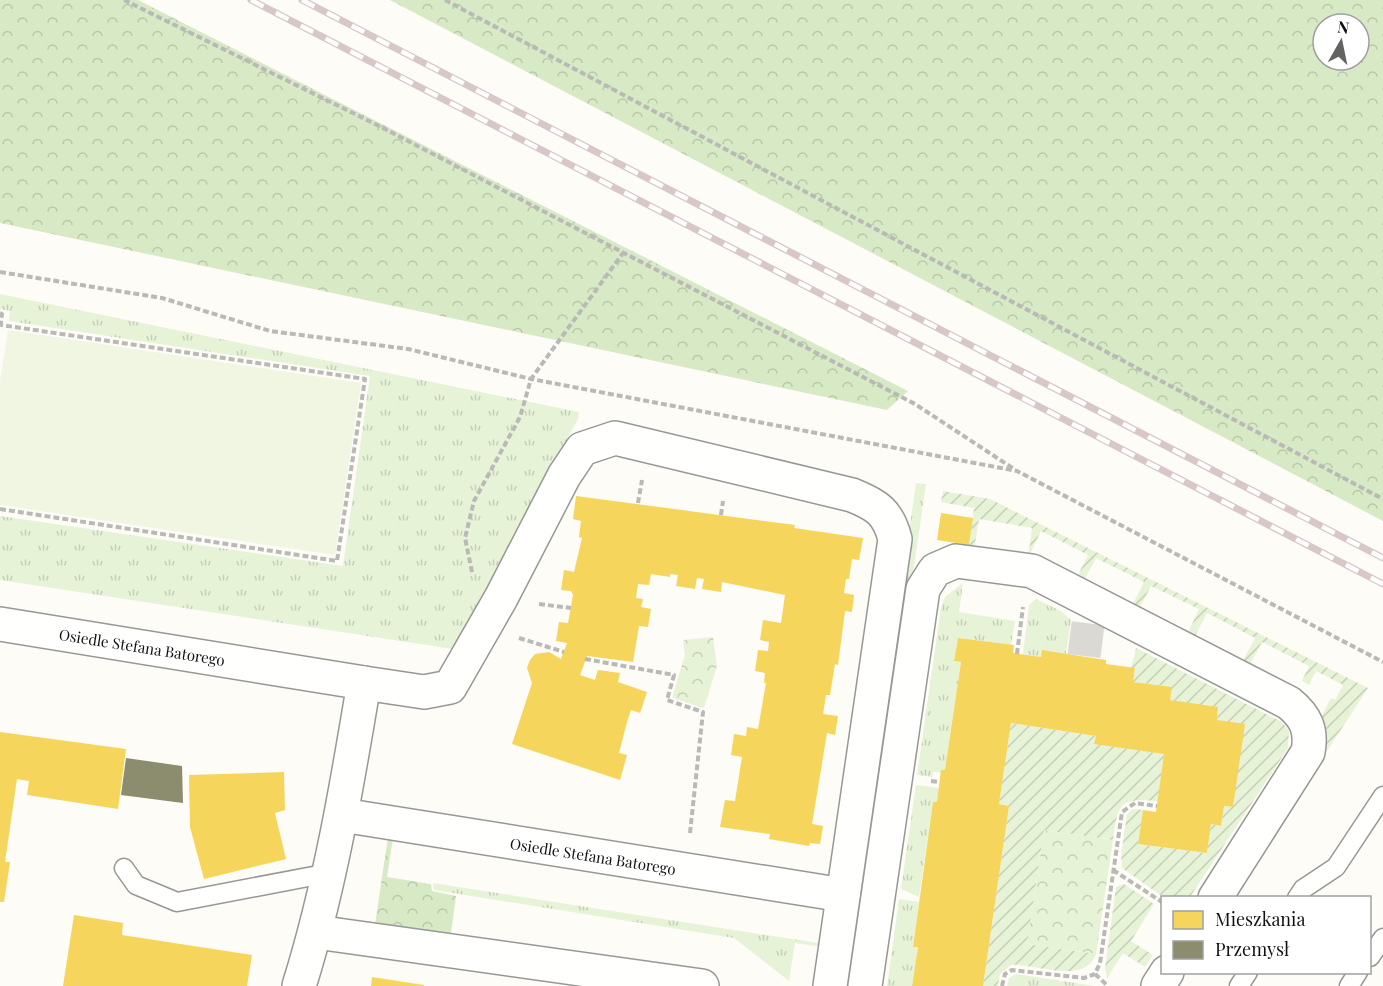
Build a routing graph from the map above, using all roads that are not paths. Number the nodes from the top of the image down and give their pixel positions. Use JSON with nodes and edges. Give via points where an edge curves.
{"nodes":[{"id":1,"x":0,"y":624,"type":"edge"},
{"id":2,"x":364,"y":683,"type":"junction"},
{"id":3,"x":1383,"y":796,"type":"edge"},
{"id":4,"x":342,"y":815,"type":"junction"},
{"id":5,"x":124,"y":868,"type":"dead end"},
{"id":6,"x":329,"y":873,"type":"junction"},
{"id":7,"x":843,"y":896,"type":"junction"},
{"id":8,"x":1216,"y":896,"type":"edge"},
{"id":9,"x":1298,"y":896,"type":"edge"},
{"id":10,"x":316,"y":932,"type":"junction"},
{"id":11,"x":1383,"y":938,"type":"edge"},
{"id":12,"x":1371,"y":956,"type":"edge"},
{"id":13,"x":299,"y":986,"type":"edge"},
{"id":14,"x":702,"y":986,"type":"edge"},
{"id":15,"x":830,"y":986,"type":"edge"},
{"id":16,"x":865,"y":986,"type":"edge"}],
"edges":[{"from":1,"to":2,"type":"street","name":"Osiedle Stefana Batorego"},
{"from":2,"to":4,"type":"street"},
{"from":2,"to":7,"type":"street","name":"Osiedle Stefana Batorego","via":[[424,692],[450,687],[582,449],[615,438],[852,495],[875,505],[891,523],[895,539]]},
{"from":3,"to":9,"type":"lane","via":[[1336,867]]},
{"from":4,"to":6,"type":"street"},
{"from":4,"to":7,"type":"street","name":"Osiedle Stefana Batorego"},
{"from":5,"to":6,"type":"lane","via":[[136,885],[177,902]]},
{"from":6,"to":10,"type":"street"},
{"from":7,"to":15,"type":"street","name":"Osiedle Stefana Batorego"},
{"from":8,"to":16,"type":"street","via":[[1308,752],[1310,738],[1300,712],[1032,571],[956,561],[935,570],[923,589]]},
{"from":10,"to":13,"type":"street"},
{"from":10,"to":14,"type":"street"},
{"from":11,"to":12,"type":"lane"}]}
